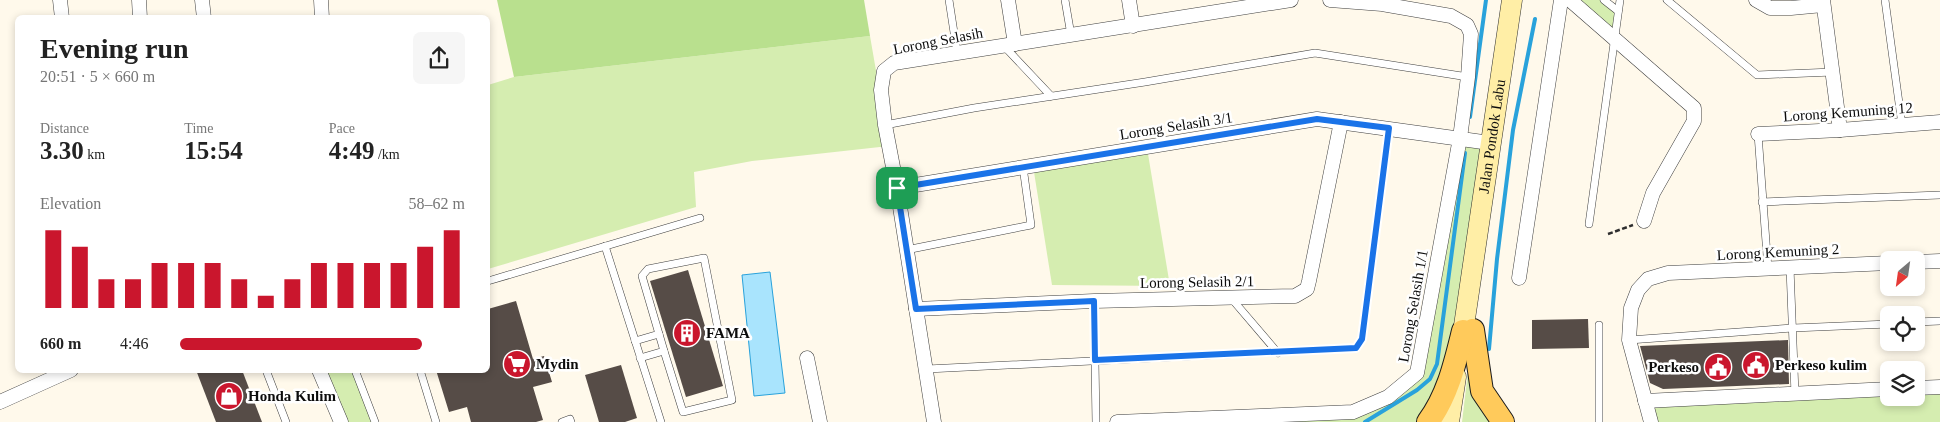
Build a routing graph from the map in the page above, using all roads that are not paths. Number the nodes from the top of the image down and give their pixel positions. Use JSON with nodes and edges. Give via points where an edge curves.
{"nodes":[{"id":1,"x":60,"y":0,"type":"edge"},
{"id":2,"x":139,"y":0,"type":"edge"},
{"id":3,"x":202,"y":0,"type":"edge"},
{"id":4,"x":321,"y":0,"type":"edge"},
{"id":5,"x":948,"y":0,"type":"edge"},
{"id":6,"x":1008,"y":0,"type":"edge"},
{"id":7,"x":1065,"y":0,"type":"edge"},
{"id":8,"x":1129,"y":0,"type":"edge"},
{"id":9,"x":1291,"y":0,"type":"edge"},
{"id":10,"x":1330,"y":0,"type":"edge"},
{"id":11,"x":1512,"y":0,"type":"edge"},
{"id":12,"x":1561,"y":0,"type":"edge"},
{"id":13,"x":1570,"y":0,"type":"edge"},
{"id":14,"x":1604,"y":0,"type":"edge"},
{"id":15,"x":1620,"y":0,"type":"edge"},
{"id":16,"x":1667,"y":0,"type":"edge"},
{"id":17,"x":1756,"y":0,"type":"edge"},
{"id":18,"x":1885,"y":0,"type":"edge"},
{"id":19,"x":1823,"y":2,"type":"edge"},
{"id":20,"x":1618,"y":11,"type":"junction"},
{"id":21,"x":62,"y":15,"type":"edge"},
{"id":22,"x":140,"y":15,"type":"edge"},
{"id":23,"x":204,"y":15,"type":"edge"},
{"id":24,"x":322,"y":15,"type":"edge"},
{"id":25,"x":1133,"y":26,"type":"junction"},
{"id":26,"x":1071,"y":36,"type":"junction"},
{"id":27,"x":1614,"y":38,"type":"junction"},
{"id":28,"x":1010,"y":45,"type":"junction"},
{"id":29,"x":957,"y":52,"type":"junction"},
{"id":30,"x":1833,"y":72,"type":"junction"},
{"id":31,"x":1468,"y":78,"type":"junction"},
{"id":32,"x":1052,"y":96,"type":"junction"},
{"id":33,"x":1341,"y":122,"type":"junction"},
{"id":34,"x":1940,"y":122,"type":"edge"},
{"id":35,"x":885,"y":125,"type":"junction"},
{"id":36,"x":1902,"y":125,"type":"junction"},
{"id":37,"x":1389,"y":128,"type":"junction"},
{"id":38,"x":1840,"y":130,"type":"junction"},
{"id":39,"x":1758,"y":134,"type":"joint"},
{"id":40,"x":1460,"y":138,"type":"junction"},
{"id":41,"x":1490,"y":143,"type":"junction"},
{"id":42,"x":1023,"y":167,"type":"junction"},
{"id":43,"x":897,"y":188,"type":"junction"},
{"id":44,"x":1940,"y":195,"type":"edge"},
{"id":45,"x":1762,"y":202,"type":"junction"},
{"id":46,"x":700,"y":218,"type":"dead end"},
{"id":47,"x":1644,"y":221,"type":"road end"},
{"id":48,"x":1589,"y":224,"type":"dead end"},
{"id":49,"x":605,"y":246,"type":"junction"},
{"id":50,"x":906,"y":250,"type":"junction"},
{"id":51,"x":1940,"y":261,"type":"edge"},
{"id":52,"x":1925,"y":262,"type":"edge"},
{"id":53,"x":1880,"y":263,"type":"edge"},
{"id":54,"x":1790,"y":268,"type":"junction"},
{"id":55,"x":1768,"y":269,"type":"junction"},
{"id":56,"x":1519,"y":278,"type":"dead end"},
{"id":57,"x":490,"y":280,"type":"edge"},
{"id":58,"x":1231,"y":298,"type":"junction"},
{"id":59,"x":1094,"y":301,"type":"junction"},
{"id":60,"x":916,"y":309,"type":"junction"},
{"id":61,"x":1940,"y":321,"type":"edge"},
{"id":62,"x":1925,"y":322,"type":"edge"},
{"id":63,"x":1880,"y":324,"type":"edge"},
{"id":64,"x":1599,"y":325,"type":"dead end"},
{"id":65,"x":1793,"y":328,"type":"junction"},
{"id":66,"x":1468,"y":331,"type":"junction"},
{"id":67,"x":659,"y":334,"type":"junction"},
{"id":68,"x":1629,"y":340,"type":"junction"},
{"id":69,"x":635,"y":341,"type":"junction"},
{"id":70,"x":664,"y":351,"type":"junction"},
{"id":71,"x":1278,"y":353,"type":"junction"},
{"id":72,"x":640,"y":358,"type":"junction"},
{"id":73,"x":807,"y":358,"type":"dead end"},
{"id":74,"x":1095,"y":360,"type":"junction"},
{"id":75,"x":927,"y":369,"type":"junction"},
{"id":76,"x":64,"y":373,"type":"edge"},
{"id":77,"x":267,"y":373,"type":"edge"},
{"id":78,"x":320,"y":373,"type":"edge"},
{"id":79,"x":357,"y":373,"type":"edge"},
{"id":80,"x":421,"y":373,"type":"edge"},
{"id":81,"x":1940,"y":387,"type":"edge"},
{"id":82,"x":1925,"y":388,"type":"edge"},
{"id":83,"x":1880,"y":389,"type":"edge"},
{"id":84,"x":1796,"y":394,"type":"junction"},
{"id":85,"x":1645,"y":401,"type":"junction"},
{"id":86,"x":0,"y":402,"type":"edge"},
{"id":87,"x":286,"y":422,"type":"edge"},
{"id":88,"x":341,"y":422,"type":"edge"},
{"id":89,"x":375,"y":422,"type":"edge"},
{"id":90,"x":436,"y":422,"type":"edge"},
{"id":91,"x":562,"y":422,"type":"edge"},
{"id":92,"x":571,"y":422,"type":"edge"},
{"id":93,"x":661,"y":422,"type":"edge"},
{"id":94,"x":820,"y":422,"type":"edge"},
{"id":95,"x":934,"y":422,"type":"edge"},
{"id":96,"x":1096,"y":422,"type":"edge"},
{"id":97,"x":1117,"y":422,"type":"edge"},
{"id":98,"x":1428,"y":422,"type":"edge"},
{"id":99,"x":1449,"y":422,"type":"edge"},
{"id":100,"x":1462,"y":422,"type":"edge"},
{"id":101,"x":1503,"y":422,"type":"edge"},
{"id":102,"x":1598,"y":422,"type":"edge"},
{"id":103,"x":1651,"y":422,"type":"edge"}],
"edges":[{"from":1,"to":21,"type":"street"},
{"from":2,"to":22,"type":"street"},
{"from":3,"to":23,"type":"street"},
{"from":4,"to":24,"type":"street"},
{"from":5,"to":29,"type":"lane"},
{"from":6,"to":28,"type":"street"},
{"from":7,"to":26,"type":"lane"},
{"from":8,"to":25,"type":"street"},
{"from":9,"to":25,"type":"street","name":"Lorong Selasih"},
{"from":10,"to":31,"type":"street","name":"Lorong Selasih 1/1","via":[[1382,4],[1456,18],[1467,25],[1471,39]]},
{"from":11,"to":41,"type":"main road","name":"Jalan Pondok Labu"},
{"from":12,"to":56,"type":"street"},
{"from":13,"to":27,"type":"street"},
{"from":14,"to":20,"type":"lane"},
{"from":15,"to":20,"type":"lane"},
{"from":16,"to":30,"type":"lane","via":[[1756,75]]},
{"from":17,"to":19,"type":"street","via":[[1770,8]]},
{"from":18,"to":36,"type":"lane"},
{"from":19,"to":30,"type":"street"},
{"from":20,"to":27,"type":"lane"},
{"from":25,"to":26,"type":"street","name":"Lorong Selasih"},
{"from":26,"to":28,"type":"street","name":"Lorong Selasih"},
{"from":27,"to":47,"type":"street","via":[[1694,108],[1694,121],[1653,193]]},
{"from":27,"to":48,"type":"lane"},
{"from":28,"to":29,"type":"street","name":"Lorong Selasih"},
{"from":28,"to":32,"type":"lane"},
{"from":29,"to":35,"type":"street","name":"Lorong Selasih","via":[[894,63],[884,71],[881,90]]},
{"from":30,"to":38,"type":"street"},
{"from":31,"to":32,"type":"lane","via":[[1315,53]]},
{"from":31,"to":40,"type":"street","name":"Lorong Selasih 1/1"},
{"from":32,"to":35,"type":"lane"},
{"from":33,"to":37,"type":"street","name":"Lorong Selasih 3/1"},
{"from":33,"to":42,"type":"street","name":"Lorong Selasih 3/1","via":[[1317,119]]},
{"from":33,"to":58,"type":"street","name":"Lorong Selasih 2/1","via":[[1307,289],[1295,296]]},
{"from":34,"to":36,"type":"street","name":"Lorong Kemuning 12"},
{"from":35,"to":43,"type":"street","name":"Lorong Selasih"},
{"from":36,"to":38,"type":"street","name":"Lorong Kemuning 12"},
{"from":37,"to":40,"type":"street","name":"Lorong Selasih 3/1"},
{"from":37,"to":71,"type":"lane","via":[[1362,339],[1356,348]]},
{"from":38,"to":39,"type":"street","name":"Lorong Kemuning 12"},
{"from":39,"to":45,"type":"lane"},
{"from":40,"to":41,"type":"street","name":"Lorong Selasih 3/1"},
{"from":40,"to":97,"type":"street","name":"Lorong Selasih 1/1","via":[[1417,373],[1388,397],[1353,412]]},
{"from":41,"to":66,"type":"main road","name":"Jalan Pondok Labu","via":[[1472,271]]},
{"from":42,"to":43,"type":"street","name":"Lorong Selasih 3/1"},
{"from":42,"to":50,"type":"lane","via":[[1031,226]]},
{"from":43,"to":50,"type":"street","name":"Lorong Selasih"},
{"from":44,"to":45,"type":"lane"},
{"from":45,"to":55,"type":"lane"},
{"from":46,"to":49,"type":"lane"},
{"from":49,"to":57,"type":"lane"},
{"from":49,"to":69,"type":"lane"},
{"from":50,"to":60,"type":"street","name":"Lorong Selasih"},
{"from":51,"to":52,"type":"street"},
{"from":53,"to":54,"type":"street","name":"Lorong Kemuning 2"},
{"from":54,"to":55,"type":"street","name":"Lorong Kemuning 2"},
{"from":54,"to":65,"type":"lane"},
{"from":55,"to":68,"type":"street","name":"Lorong Kemuning 2","via":[[1668,273],[1648,279],[1638,290],[1631,308]]},
{"from":58,"to":59,"type":"street","name":"Lorong Selasih 2/1"},
{"from":58,"to":71,"type":"lane"},
{"from":59,"to":60,"type":"street","name":"Lorong Selasih 2/1"},
{"from":59,"to":74,"type":"lane"},
{"from":60,"to":75,"type":"street","name":"Lorong Selasih"},
{"from":61,"to":62,"type":"lane"},
{"from":63,"to":65,"type":"lane"},
{"from":64,"to":102,"type":"lane"},
{"from":65,"to":68,"type":"lane"},
{"from":65,"to":84,"type":"lane"},
{"from":66,"to":98,"type":"main road","via":[[1444,394]]},
{"from":66,"to":99,"type":"main road","name":"Jalan Pondok Labu"},
{"from":66,"to":100,"type":"main road","name":"Jalan Pondok Labu"},
{"from":66,"to":101,"type":"main road","via":[[1482,391]]},
{"from":67,"to":69,"type":"lane"},
{"from":67,"to":70,"type":"lane"},
{"from":67,"to":70,"type":"lane","via":[[642,276],[648,269],[704,258],[732,400],[683,412]]},
{"from":68,"to":85,"type":"street","name":"Lorong Kemuning 2"},
{"from":69,"to":72,"type":"lane"},
{"from":70,"to":72,"type":"lane"},
{"from":71,"to":74,"type":"lane"},
{"from":72,"to":93,"type":"lane"},
{"from":73,"to":94,"type":"street"},
{"from":74,"to":75,"type":"lane"},
{"from":74,"to":96,"type":"lane"},
{"from":75,"to":95,"type":"street","name":"Lorong Selasih"},
{"from":76,"to":86,"type":"street"},
{"from":77,"to":87,"type":"lane"},
{"from":78,"to":88,"type":"street"},
{"from":79,"to":89,"type":"lane"},
{"from":80,"to":90,"type":"lane"},
{"from":81,"to":82,"type":"street"},
{"from":83,"to":84,"type":"street"},
{"from":84,"to":85,"type":"street"},
{"from":85,"to":103,"type":"street","name":"Lorong Kemuning 2"},
{"from":91,"to":92,"type":"lane","via":[[570,419]]}]}
